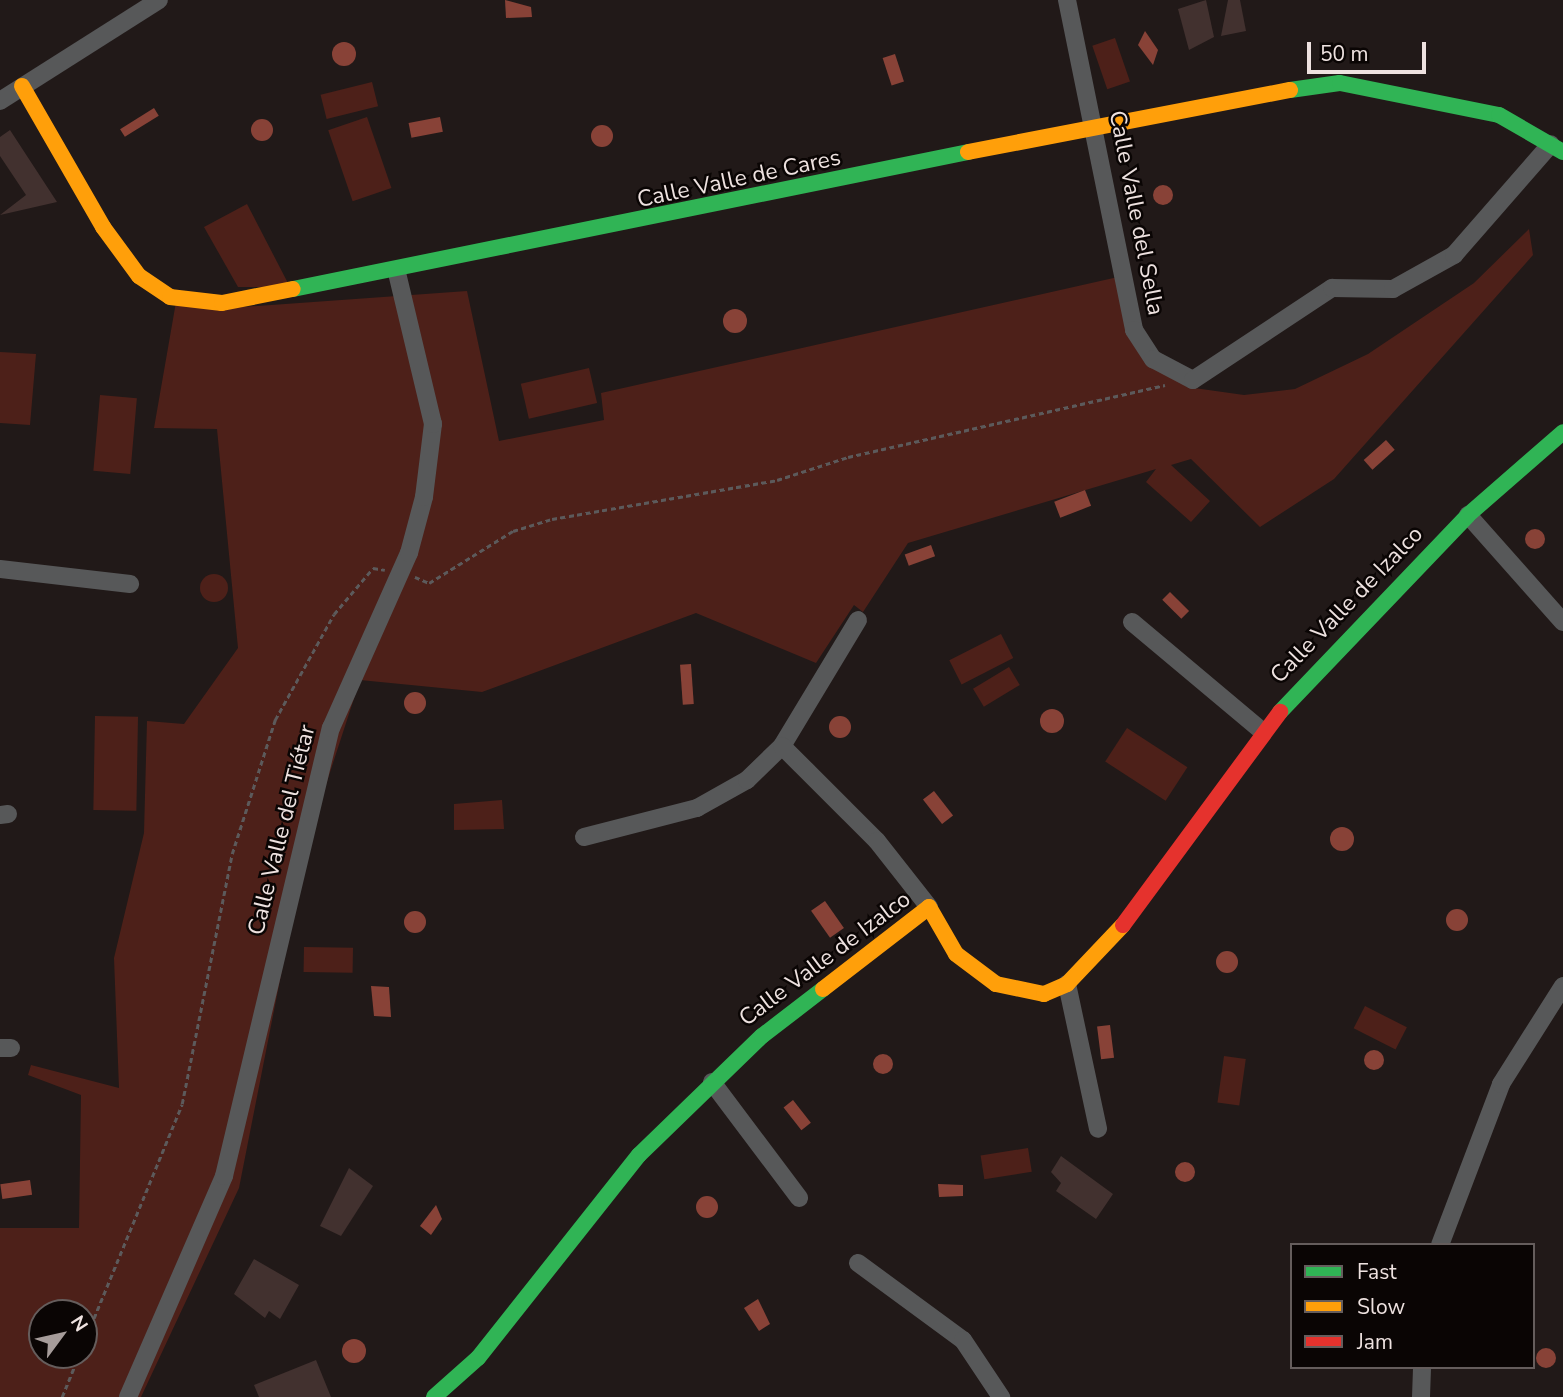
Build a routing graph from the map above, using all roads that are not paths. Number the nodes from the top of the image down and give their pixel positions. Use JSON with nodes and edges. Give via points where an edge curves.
{"nodes":[{"id":1,"x":159,"y":0,"type":"edge"},
{"id":2,"x":1067,"y":0,"type":"edge"},
{"id":3,"x":22,"y":86,"type":"junction"},
{"id":4,"x":0,"y":101,"type":"edge"},
{"id":5,"x":1094,"y":128,"type":"junction"},
{"id":6,"x":1557,"y":148,"type":"edge"},
{"id":7,"x":397,"y":273,"type":"junction"},
{"id":8,"x":1563,"y":432,"type":"edge"},
{"id":9,"x":1468,"y":515,"type":"junction"},
{"id":10,"x":0,"y":569,"type":"edge"},
{"id":11,"x":130,"y":584,"type":"dead end"},
{"id":12,"x":858,"y":620,"type":"dead end"},
{"id":13,"x":1132,"y":622,"type":"dead end"},
{"id":14,"x":1563,"y":622,"type":"edge"},
{"id":15,"x":1263,"y":732,"type":"junction"},
{"id":16,"x":782,"y":746,"type":"junction"},
{"id":17,"x":584,"y":837,"type":"dead end"},
{"id":18,"x":929,"y":908,"type":"junction"},
{"id":19,"x":1068,"y":984,"type":"junction"},
{"id":20,"x":1563,"y":986,"type":"edge"},
{"id":21,"x":712,"y":1082,"type":"junction"},
{"id":22,"x":1098,"y":1129,"type":"dead end"},
{"id":23,"x":799,"y":1198,"type":"dead end"},
{"id":24,"x":1441,"y":1243,"type":"edge"},
{"id":25,"x":858,"y":1263,"type":"dead end"},
{"id":26,"x":1422,"y":1369,"type":"edge"},
{"id":27,"x":128,"y":1397,"type":"edge"},
{"id":28,"x":434,"y":1397,"type":"edge"},
{"id":29,"x":1001,"y":1397,"type":"edge"},
{"id":30,"x":1421,"y":1397,"type":"edge"}],
"edges":[{"from":1,"to":3,"type":"street"},
{"from":2,"to":5,"type":"street","name":"Calle Valle del Sella"},
{"from":3,"to":4,"type":"street"},
{"from":3,"to":7,"type":"street","name":"Calle Valle de Cares","via":[[103,227],[139,276],[170,297],[222,303]]},
{"from":5,"to":6,"type":"street","name":"Calle Valle de Cares","via":[[1340,83],[1499,114]]},
{"from":5,"to":6,"type":"street","name":"Calle Valle del Sella","via":[[1134,330],[1153,359],[1193,380],[1332,288],[1393,289],[1454,255]]},
{"from":5,"to":7,"type":"street","name":"Calle Valle de Cares"},
{"from":7,"to":27,"type":"street","name":"Calle Valle del Tiétar","via":[[433,424],[424,497],[401,571],[331,728],[224,1176]]},
{"from":8,"to":9,"type":"street","name":"Calle Valle de Izalco"},
{"from":9,"to":14,"type":"street"},
{"from":9,"to":15,"type":"street","name":"Calle Valle de Izalco"},
{"from":10,"to":11,"type":"street"},
{"from":12,"to":16,"type":"street"},
{"from":13,"to":15,"type":"street"},
{"from":15,"to":19,"type":"street","name":"Calle Valle de Izalco","via":[[1129,919]]},
{"from":16,"to":17,"type":"street","via":[[747,780],[697,808]]},
{"from":16,"to":18,"type":"street","via":[[877,841]]},
{"from":18,"to":19,"type":"street","name":"Calle Valle de Izalco","via":[[956,954],[996,984],[1044,994]]},
{"from":18,"to":21,"type":"street","name":"Calle Valle de Izalco"},
{"from":19,"to":22,"type":"street"},
{"from":20,"to":24,"type":"street","via":[[1501,1084]]},
{"from":21,"to":23,"type":"street"},
{"from":21,"to":28,"type":"street","name":"Calle Valle de Izalco","via":[[639,1155],[478,1358]]},
{"from":25,"to":29,"type":"street","via":[[963,1340]]},
{"from":26,"to":30,"type":"street"}]}
